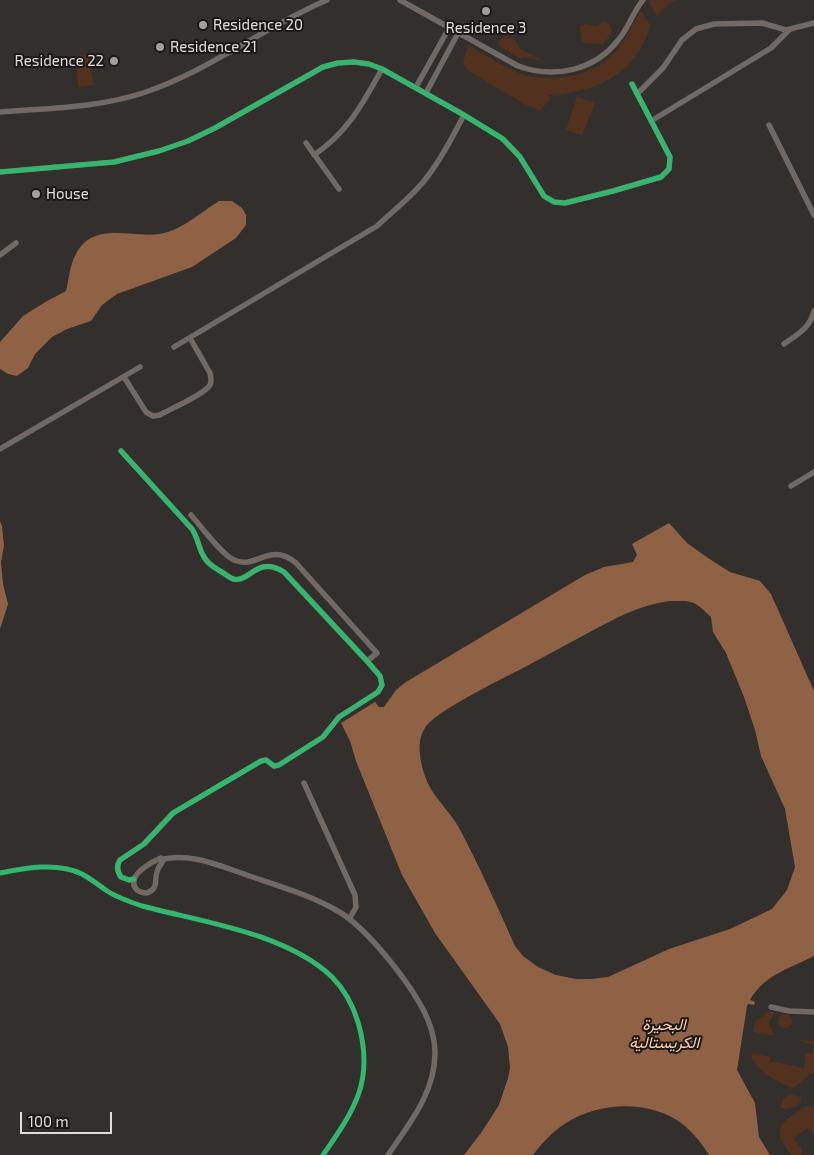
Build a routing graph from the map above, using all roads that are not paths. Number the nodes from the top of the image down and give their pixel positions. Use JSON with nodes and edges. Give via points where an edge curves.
{"nodes":[{"id":1,"x":327,"y":0,"type":"edge"},
{"id":2,"x":400,"y":0,"type":"edge"},
{"id":3,"x":643,"y":0,"type":"edge"},
{"id":4,"x":814,"y":23,"type":"edge"},
{"id":5,"x":776,"y":27,"type":"junction"},
{"id":6,"x":450,"y":28,"type":"junction"},
{"id":7,"x":788,"y":30,"type":"junction"},
{"id":8,"x":458,"y":33,"type":"junction"},
{"id":9,"x":779,"y":38,"type":"junction"},
{"id":10,"x":432,"y":60,"type":"junction"},
{"id":11,"x":441,"y":65,"type":"junction"},
{"id":12,"x":382,"y":69,"type":"junction"},
{"id":13,"x":632,"y":84,"type":"dead end"},
{"id":14,"x":416,"y":88,"type":"junction"},
{"id":15,"x":426,"y":93,"type":"junction"},
{"id":16,"x":637,"y":94,"type":"junction"},
{"id":17,"x":0,"y":112,"type":"edge"},
{"id":18,"x":464,"y":115,"type":"junction"},
{"id":19,"x":651,"y":121,"type":"junction"},
{"id":20,"x":769,"y":125,"type":"dead end"},
{"id":21,"x":306,"y":143,"type":"dead end"},
{"id":22,"x":314,"y":155,"type":"junction"},
{"id":23,"x":0,"y":172,"type":"edge"},
{"id":24,"x":339,"y":189,"type":"dead end"},
{"id":25,"x":814,"y":215,"type":"edge"},
{"id":26,"x":16,"y":243,"type":"dead end"},
{"id":27,"x":0,"y":255,"type":"edge"},
{"id":28,"x":814,"y":311,"type":"edge"},
{"id":29,"x":190,"y":338,"type":"junction"},
{"id":30,"x":784,"y":344,"type":"dead end"},
{"id":31,"x":174,"y":347,"type":"dead end"},
{"id":32,"x":140,"y":367,"type":"dead end"},
{"id":33,"x":124,"y":377,"type":"junction"},
{"id":34,"x":0,"y":449,"type":"edge"},
{"id":35,"x":122,"y":451,"type":"dead end"},
{"id":36,"x":814,"y":472,"type":"edge"},
{"id":37,"x":791,"y":486,"type":"dead end"},
{"id":38,"x":191,"y":515,"type":"dead end"},
{"id":39,"x":367,"y":661,"type":"junction"},
{"id":40,"x":304,"y":783,"type":"dead end"},
{"id":41,"x":163,"y":860,"type":"junction"},
{"id":42,"x":134,"y":879,"type":"junction"},
{"id":43,"x":350,"y":918,"type":"junction"},
{"id":44,"x":771,"y":1007,"type":"dead end"},
{"id":45,"x":814,"y":1012,"type":"edge"},
{"id":46,"x":388,"y":1155,"type":"edge"}],
"edges":[{"from":1,"to":17,"type":"street","via":[[192,73],[142,93],[89,105]]},
{"from":2,"to":6,"type":"street"},
{"from":3,"to":8,"type":"street","via":[[620,39],[607,52],[591,63],[564,72],[518,66]]},
{"from":4,"to":7,"type":"street"},
{"from":5,"to":7,"type":"street"},
{"from":5,"to":9,"type":"street"},
{"from":5,"to":16,"type":"street","via":[[768,23],[753,23],[714,24],[696,29],[682,40],[664,68]]},
{"from":6,"to":8,"type":"street"},
{"from":6,"to":10,"type":"street"},
{"from":7,"to":9,"type":"street"},
{"from":8,"to":11,"type":"street"},
{"from":9,"to":19,"type":"street","via":[[771,48]]},
{"from":10,"to":11,"type":"street"},
{"from":10,"to":14,"type":"street"},
{"from":11,"to":15,"type":"street"},
{"from":12,"to":14,"type":"street"},
{"from":12,"to":22,"type":"street","via":[[354,117],[332,142]]},
{"from":12,"to":23,"type":"street","via":[[354,62],[323,67],[209,131],[159,152],[114,162]]},
{"from":13,"to":16,"type":"street"},
{"from":14,"to":15,"type":"street"},
{"from":15,"to":18,"type":"street"},
{"from":16,"to":19,"type":"street"},
{"from":18,"to":19,"type":"street","via":[[507,143],[520,157],[544,196],[562,204],[666,174],[670,157]]},
{"from":18,"to":29,"type":"street","via":[[424,181],[377,226]]},
{"from":20,"to":25,"type":"street"},
{"from":21,"to":22,"type":"street"},
{"from":22,"to":24,"type":"street"},
{"from":26,"to":27,"type":"street"},
{"from":28,"to":30,"type":"street","via":[[807,328]]},
{"from":29,"to":31,"type":"street"},
{"from":29,"to":33,"type":"street","via":[[210,373],[210,385],[203,392],[153,416],[146,412]]},
{"from":32,"to":33,"type":"street"},
{"from":33,"to":34,"type":"street"},
{"from":35,"to":39,"type":"street","via":[[192,529],[209,563],[236,579],[263,567],[284,572]]},
{"from":36,"to":37,"type":"street"},
{"from":38,"to":39,"type":"street","via":[[235,560],[248,562],[275,554],[289,557],[377,653]]},
{"from":39,"to":42,"type":"street","via":[[380,676],[382,685],[378,692],[339,717],[323,737],[279,765],[261,761],[173,813],[144,844],[120,860],[118,873]]},
{"from":40,"to":43,"type":"street","via":[[355,895],[356,907]]},
{"from":41,"to":42,"type":"street","via":[[160,858]]},
{"from":41,"to":42,"type":"street","via":[[152,891],[139,891]]},
{"from":41,"to":43,"type":"street","via":[[187,857],[218,865],[315,899]]},
{"from":43,"to":46,"type":"street","via":[[397,970],[424,1012],[434,1039],[433,1068],[426,1096]]},
{"from":44,"to":45,"type":"street"}]}
